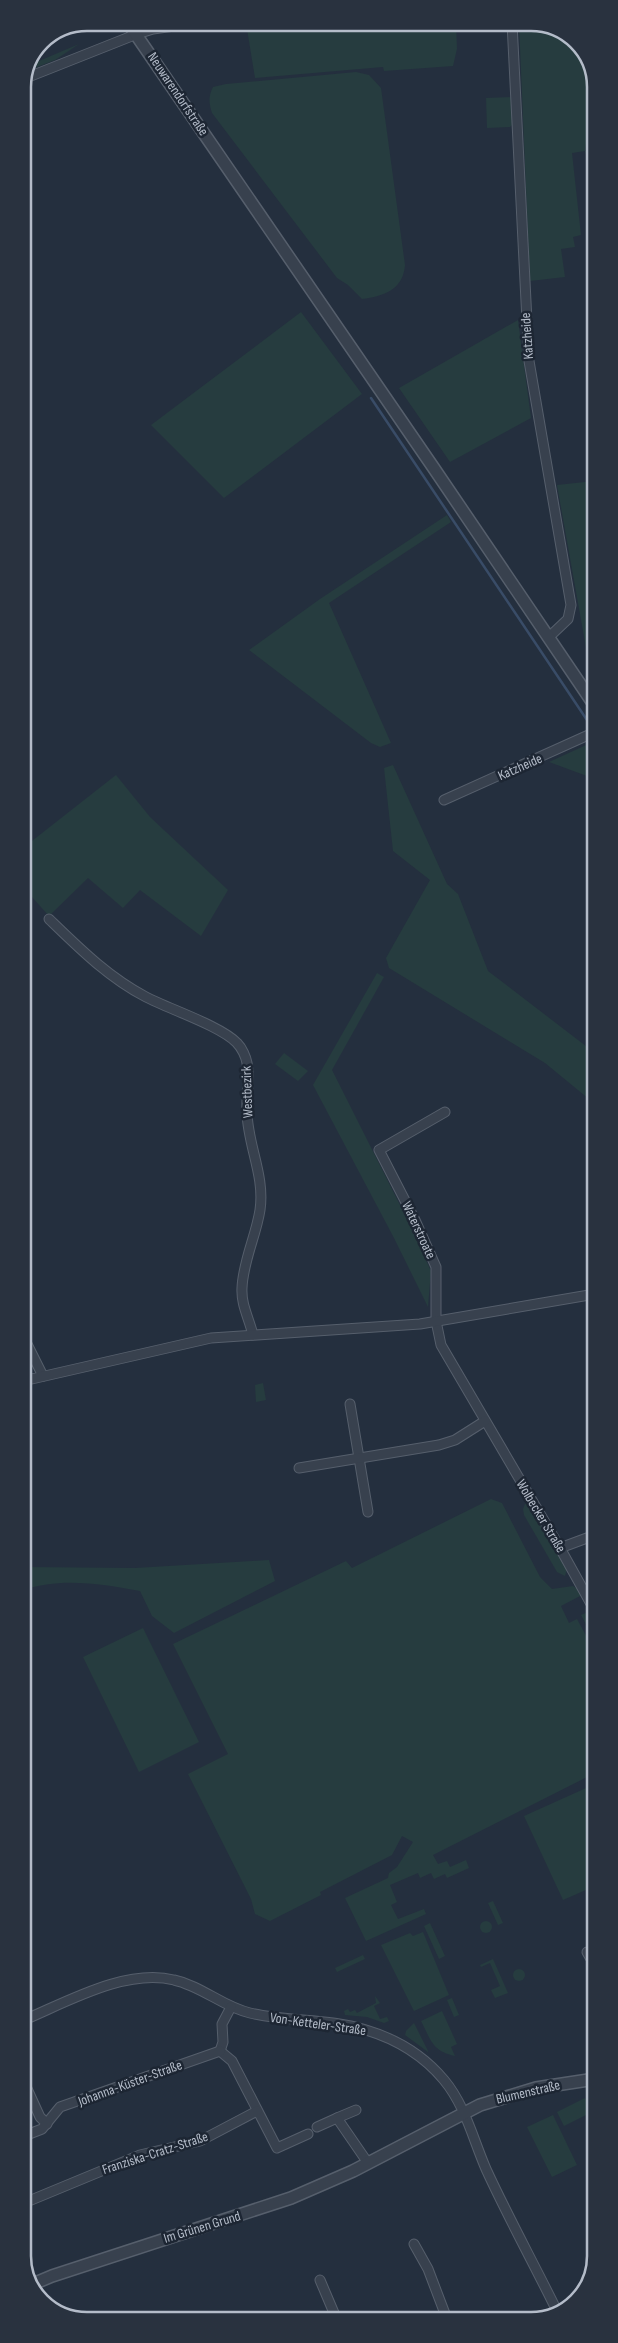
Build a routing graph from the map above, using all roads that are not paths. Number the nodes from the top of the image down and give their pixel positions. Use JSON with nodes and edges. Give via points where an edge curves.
{"nodes":[{"id":1,"x":135,"y":31,"type":"edge"},
{"id":2,"x":147,"y":31,"type":"edge"},
{"id":3,"x":512,"y":31,"type":"edge"},
{"id":4,"x":137,"y":34,"type":"junction"},
{"id":5,"x":32,"y":76,"type":"edge"},
{"id":6,"x":549,"y":637,"type":"junction"},
{"id":7,"x":587,"y":694,"type":"edge"},
{"id":8,"x":587,"y":736,"type":"edge"},
{"id":9,"x":444,"y":800,"type":"dead end"},
{"id":10,"x":49,"y":919,"type":"dead end"},
{"id":11,"x":445,"y":1112,"type":"dead end"},
{"id":12,"x":587,"y":1295,"type":"edge"},
{"id":13,"x":436,"y":1321,"type":"junction"},
{"id":14,"x":253,"y":1335,"type":"junction"},
{"id":15,"x":31,"y":1352,"type":"edge"},
{"id":16,"x":43,"y":1376,"type":"junction"},
{"id":17,"x":31,"y":1379,"type":"edge"},
{"id":18,"x":350,"y":1404,"type":"dead end"},
{"id":19,"x":486,"y":1421,"type":"junction"},
{"id":20,"x":358,"y":1458,"type":"junction"},
{"id":21,"x":299,"y":1468,"type":"dead end"},
{"id":22,"x":368,"y":1512,"type":"dead end"},
{"id":23,"x":587,"y":1538,"type":"edge"},
{"id":24,"x":560,"y":1548,"type":"junction"},
{"id":25,"x":587,"y":1597,"type":"edge"},
{"id":26,"x":231,"y":2007,"type":"junction"},
{"id":27,"x":31,"y":2017,"type":"edge"},
{"id":28,"x":220,"y":2051,"type":"junction"},
{"id":29,"x":587,"y":2080,"type":"edge"},
{"id":30,"x":31,"y":2097,"type":"edge"},
{"id":31,"x":356,"y":2110,"type":"dead end"},
{"id":32,"x":257,"y":2111,"type":"junction"},
{"id":33,"x":463,"y":2112,"type":"junction"},
{"id":34,"x":337,"y":2118,"type":"junction"},
{"id":35,"x":47,"y":2124,"type":"junction"},
{"id":36,"x":317,"y":2127,"type":"dead end"},
{"id":37,"x":31,"y":2133,"type":"edge"},
{"id":38,"x":308,"y":2134,"type":"dead end"},
{"id":39,"x":368,"y":2163,"type":"junction"},
{"id":40,"x":31,"y":2199,"type":"edge"},
{"id":41,"x":414,"y":2244,"type":"dead end"},
{"id":42,"x":320,"y":2280,"type":"dead end"},
{"id":43,"x":38,"y":2282,"type":"edge"},
{"id":44,"x":555,"y":2306,"type":"edge"},
{"id":45,"x":334,"y":2312,"type":"edge"},
{"id":46,"x":444,"y":2312,"type":"edge"}],
"edges":[{"from":1,"to":4,"type":"street","name":"Neuwarendorfstraße"},
{"from":2,"to":4,"type":"street"},
{"from":3,"to":6,"type":"street","name":"Katzheide","via":[[529,360],[571,605],[568,619]]},
{"from":4,"to":5,"type":"street"},
{"from":4,"to":6,"type":"street","name":"Neuwarendorfstraße"},
{"from":6,"to":7,"type":"street"},
{"from":8,"to":9,"type":"street","name":"Katzheide"},
{"from":10,"to":14,"type":"street","name":"Westbezirk","via":[[103,970],[144,996],[222,1032],[237,1043],[243,1053],[248,1074],[246,1113],[258,1164],[261,1196],[242,1286],[244,1309]]},
{"from":11,"to":13,"type":"street","name":"Waterstroate","via":[[379,1150],[436,1267]]},
{"from":12,"to":13,"type":"street"},
{"from":13,"to":14,"type":"street"},
{"from":13,"to":19,"type":"street","name":"Wolbecker Straße","via":[[440,1345]]},
{"from":14,"to":16,"type":"street","via":[[200,1340]]},
{"from":15,"to":16,"type":"street"},
{"from":16,"to":17,"type":"street"},
{"from":18,"to":20,"type":"street"},
{"from":19,"to":20,"type":"street","via":[[449,1442]]},
{"from":19,"to":24,"type":"street","name":"Wolbecker Straße"},
{"from":20,"to":21,"type":"street"},
{"from":20,"to":22,"type":"street"},
{"from":23,"to":24,"type":"street"},
{"from":24,"to":25,"type":"street","name":"Wolbecker Straße"},
{"from":26,"to":27,"type":"street","name":"Von-Ketteler-Straße","via":[[175,1980],[144,1976],[92,1991]]},
{"from":26,"to":28,"type":"street","via":[[222,2024]]},
{"from":26,"to":33,"type":"street","name":"Von-Ketteler-Straße","via":[[260,2016],[355,2027],[388,2038],[413,2052],[440,2075]]},
{"from":28,"to":32,"type":"street","via":[[232,2061]]},
{"from":28,"to":35,"type":"street","name":"Johanna-Küster-Straße","via":[[60,2107]]},
{"from":29,"to":33,"type":"street","name":"Blumenstraße","via":[[524,2091]]},
{"from":30,"to":35,"type":"street"},
{"from":31,"to":34,"type":"street"},
{"from":32,"to":38,"type":"street","via":[[277,2148]]},
{"from":32,"to":40,"type":"street","name":"Franziska-Cratz-Straße","via":[[200,2141],[140,2155]]},
{"from":33,"to":39,"type":"street","name":"Im Grünen Grund"},
{"from":33,"to":44,"type":"street","name":"Von-Ketteler-Straße","via":[[487,2170]]},
{"from":34,"to":36,"type":"street"},
{"from":34,"to":39,"type":"street"},
{"from":35,"to":37,"type":"street","name":"Johanna-Küster-Straße"},
{"from":39,"to":43,"type":"street","name":"Im Grünen Grund","via":[[291,2198]]},
{"from":41,"to":46,"type":"street","via":[[428,2269]]},
{"from":42,"to":45,"type":"street"}]}
